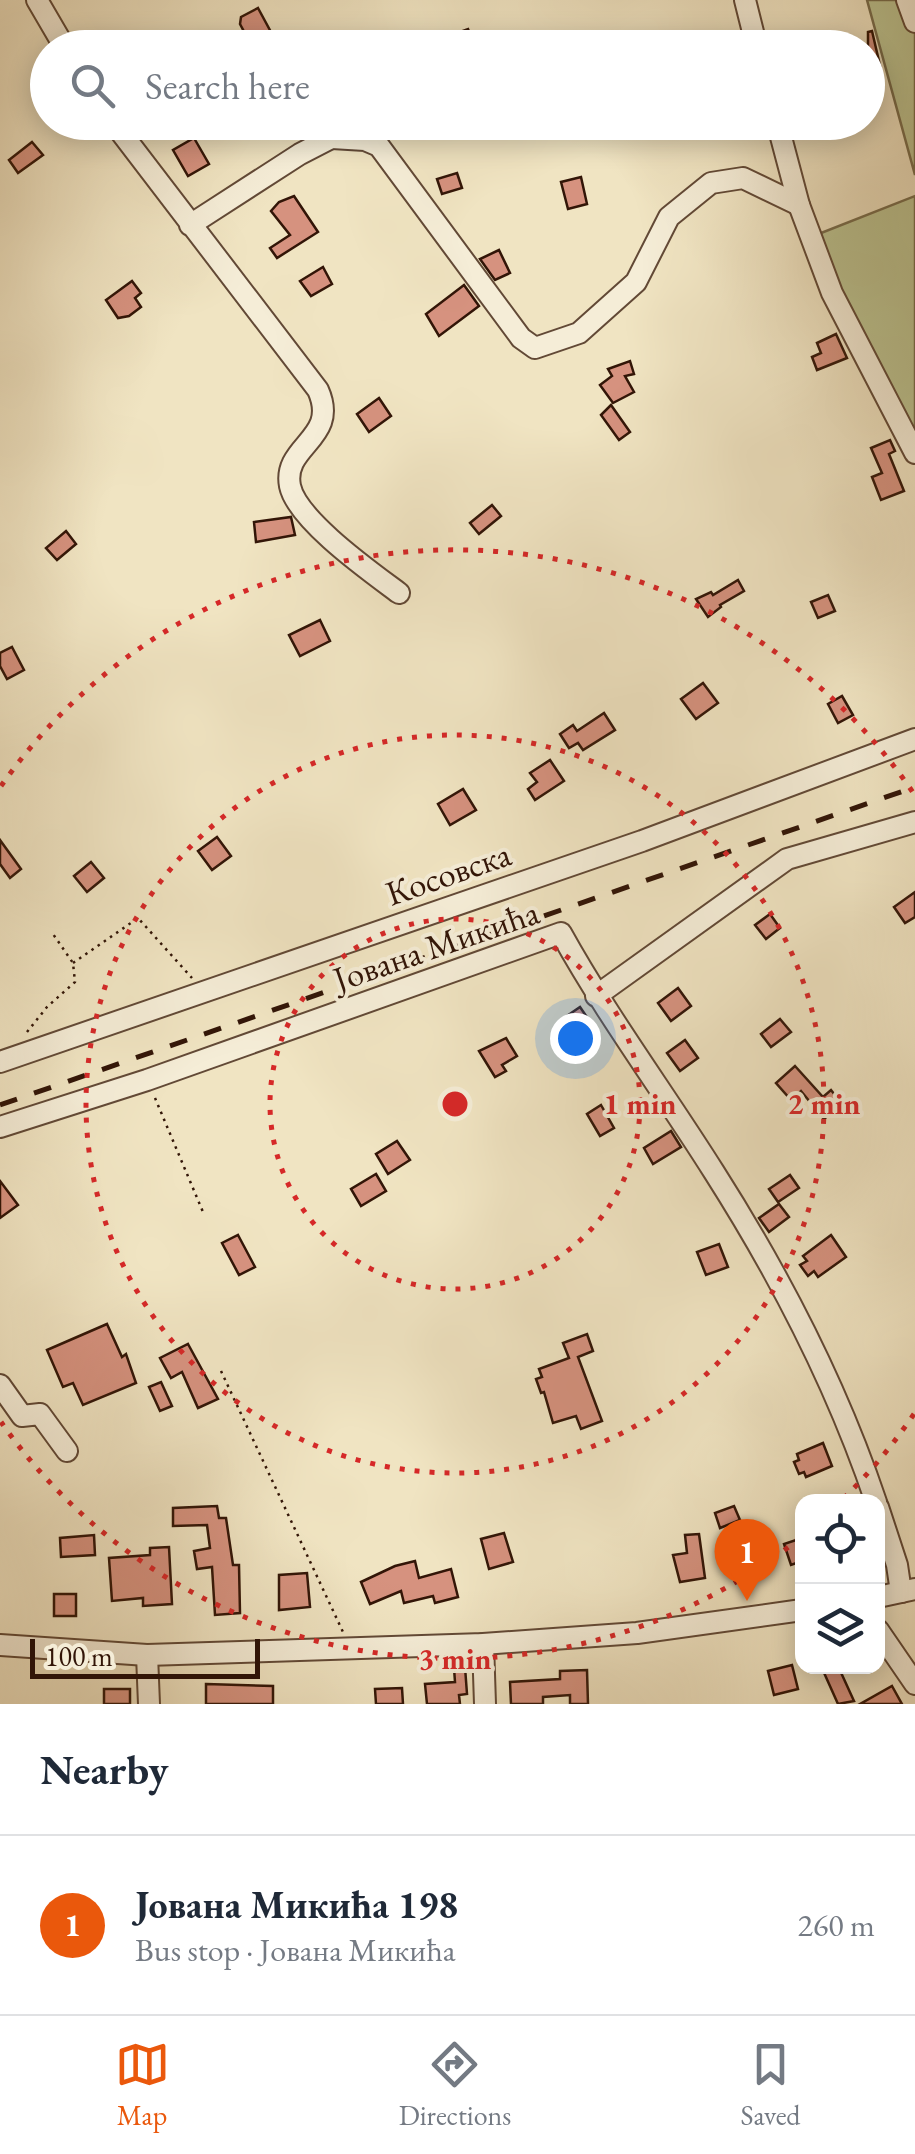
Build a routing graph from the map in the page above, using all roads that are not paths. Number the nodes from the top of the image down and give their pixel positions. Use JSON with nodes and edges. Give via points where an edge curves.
{"nodes":[{"id":1,"x":37,"y":0,"type":"edge"},
{"id":2,"x":745,"y":0,"type":"edge"},
{"id":3,"x":906,"y":0,"type":"edge"},
{"id":4,"x":915,"y":22,"type":"edge"},
{"id":5,"x":54,"y":30,"type":"edge"},
{"id":6,"x":752,"y":30,"type":"edge"},
{"id":7,"x":126,"y":140,"type":"edge"},
{"id":8,"x":329,"y":140,"type":"edge"},
{"id":9,"x":365,"y":140,"type":"edge"},
{"id":10,"x":782,"y":140,"type":"edge"},
{"id":11,"x":799,"y":206,"type":"junction"},
{"id":12,"x":190,"y":225,"type":"junction"},
{"id":13,"x":915,"y":453,"type":"edge"},
{"id":14,"x":399,"y":593,"type":"dead end"},
{"id":15,"x":915,"y":739,"type":"edge"},
{"id":16,"x":915,"y":822,"type":"edge"},
{"id":17,"x":596,"y":996,"type":"junction"},
{"id":18,"x":0,"y":1062,"type":"edge"},
{"id":19,"x":0,"y":1127,"type":"edge"},
{"id":20,"x":0,"y":1384,"type":"edge"},
{"id":21,"x":67,"y":1451,"type":"dead end"},
{"id":22,"x":873,"y":1494,"type":"edge"},
{"id":23,"x":885,"y":1529,"type":"edge"},
{"id":24,"x":908,"y":1590,"type":"edge"},
{"id":25,"x":795,"y":1611,"type":"edge"},
{"id":26,"x":885,"y":1640,"type":"edge"},
{"id":27,"x":484,"y":1644,"type":"junction"},
{"id":28,"x":0,"y":1645,"type":"edge"},
{"id":29,"x":147,"y":1654,"type":"junction"},
{"id":30,"x":915,"y":1684,"type":"edge"},
{"id":31,"x":149,"y":1704,"type":"edge"},
{"id":32,"x":484,"y":1704,"type":"edge"}],
"edges":[{"from":1,"to":5,"type":"street"},
{"from":2,"to":6,"type":"street"},
{"from":3,"to":4,"type":"street"},
{"from":7,"to":12,"type":"street"},
{"from":8,"to":12,"type":"street"},
{"from":9,"to":11,"type":"street","via":[[379,146],[535,348],[579,334],[636,282],[669,217],[710,184],[743,178]]},
{"from":10,"to":11,"type":"street"},
{"from":11,"to":13,"type":"street","via":[[832,293]]},
{"from":12,"to":14,"type":"street","via":[[324,404],[324,420],[290,471],[290,488],[339,548]]},
{"from":15,"to":18,"type":"street","name":"Косовска","via":[[642,842]]},
{"from":16,"to":17,"type":"street","via":[[787,860]]},
{"from":17,"to":19,"type":"street","name":"Јована Микића","via":[[561,932]]},
{"from":17,"to":22,"type":"street","name":"Јована Микића","via":[[752,1235],[814,1352]]},
{"from":20,"to":21,"type":"street","via":[[22,1416],[40,1414]]},
{"from":23,"to":24,"type":"street","name":"Јована Микића"},
{"from":25,"to":27,"type":"street","via":[[637,1633]]},
{"from":26,"to":30,"type":"street"},
{"from":27,"to":29,"type":"street"},
{"from":27,"to":32,"type":"street"},
{"from":28,"to":29,"type":"street"},
{"from":29,"to":31,"type":"street"}]}
